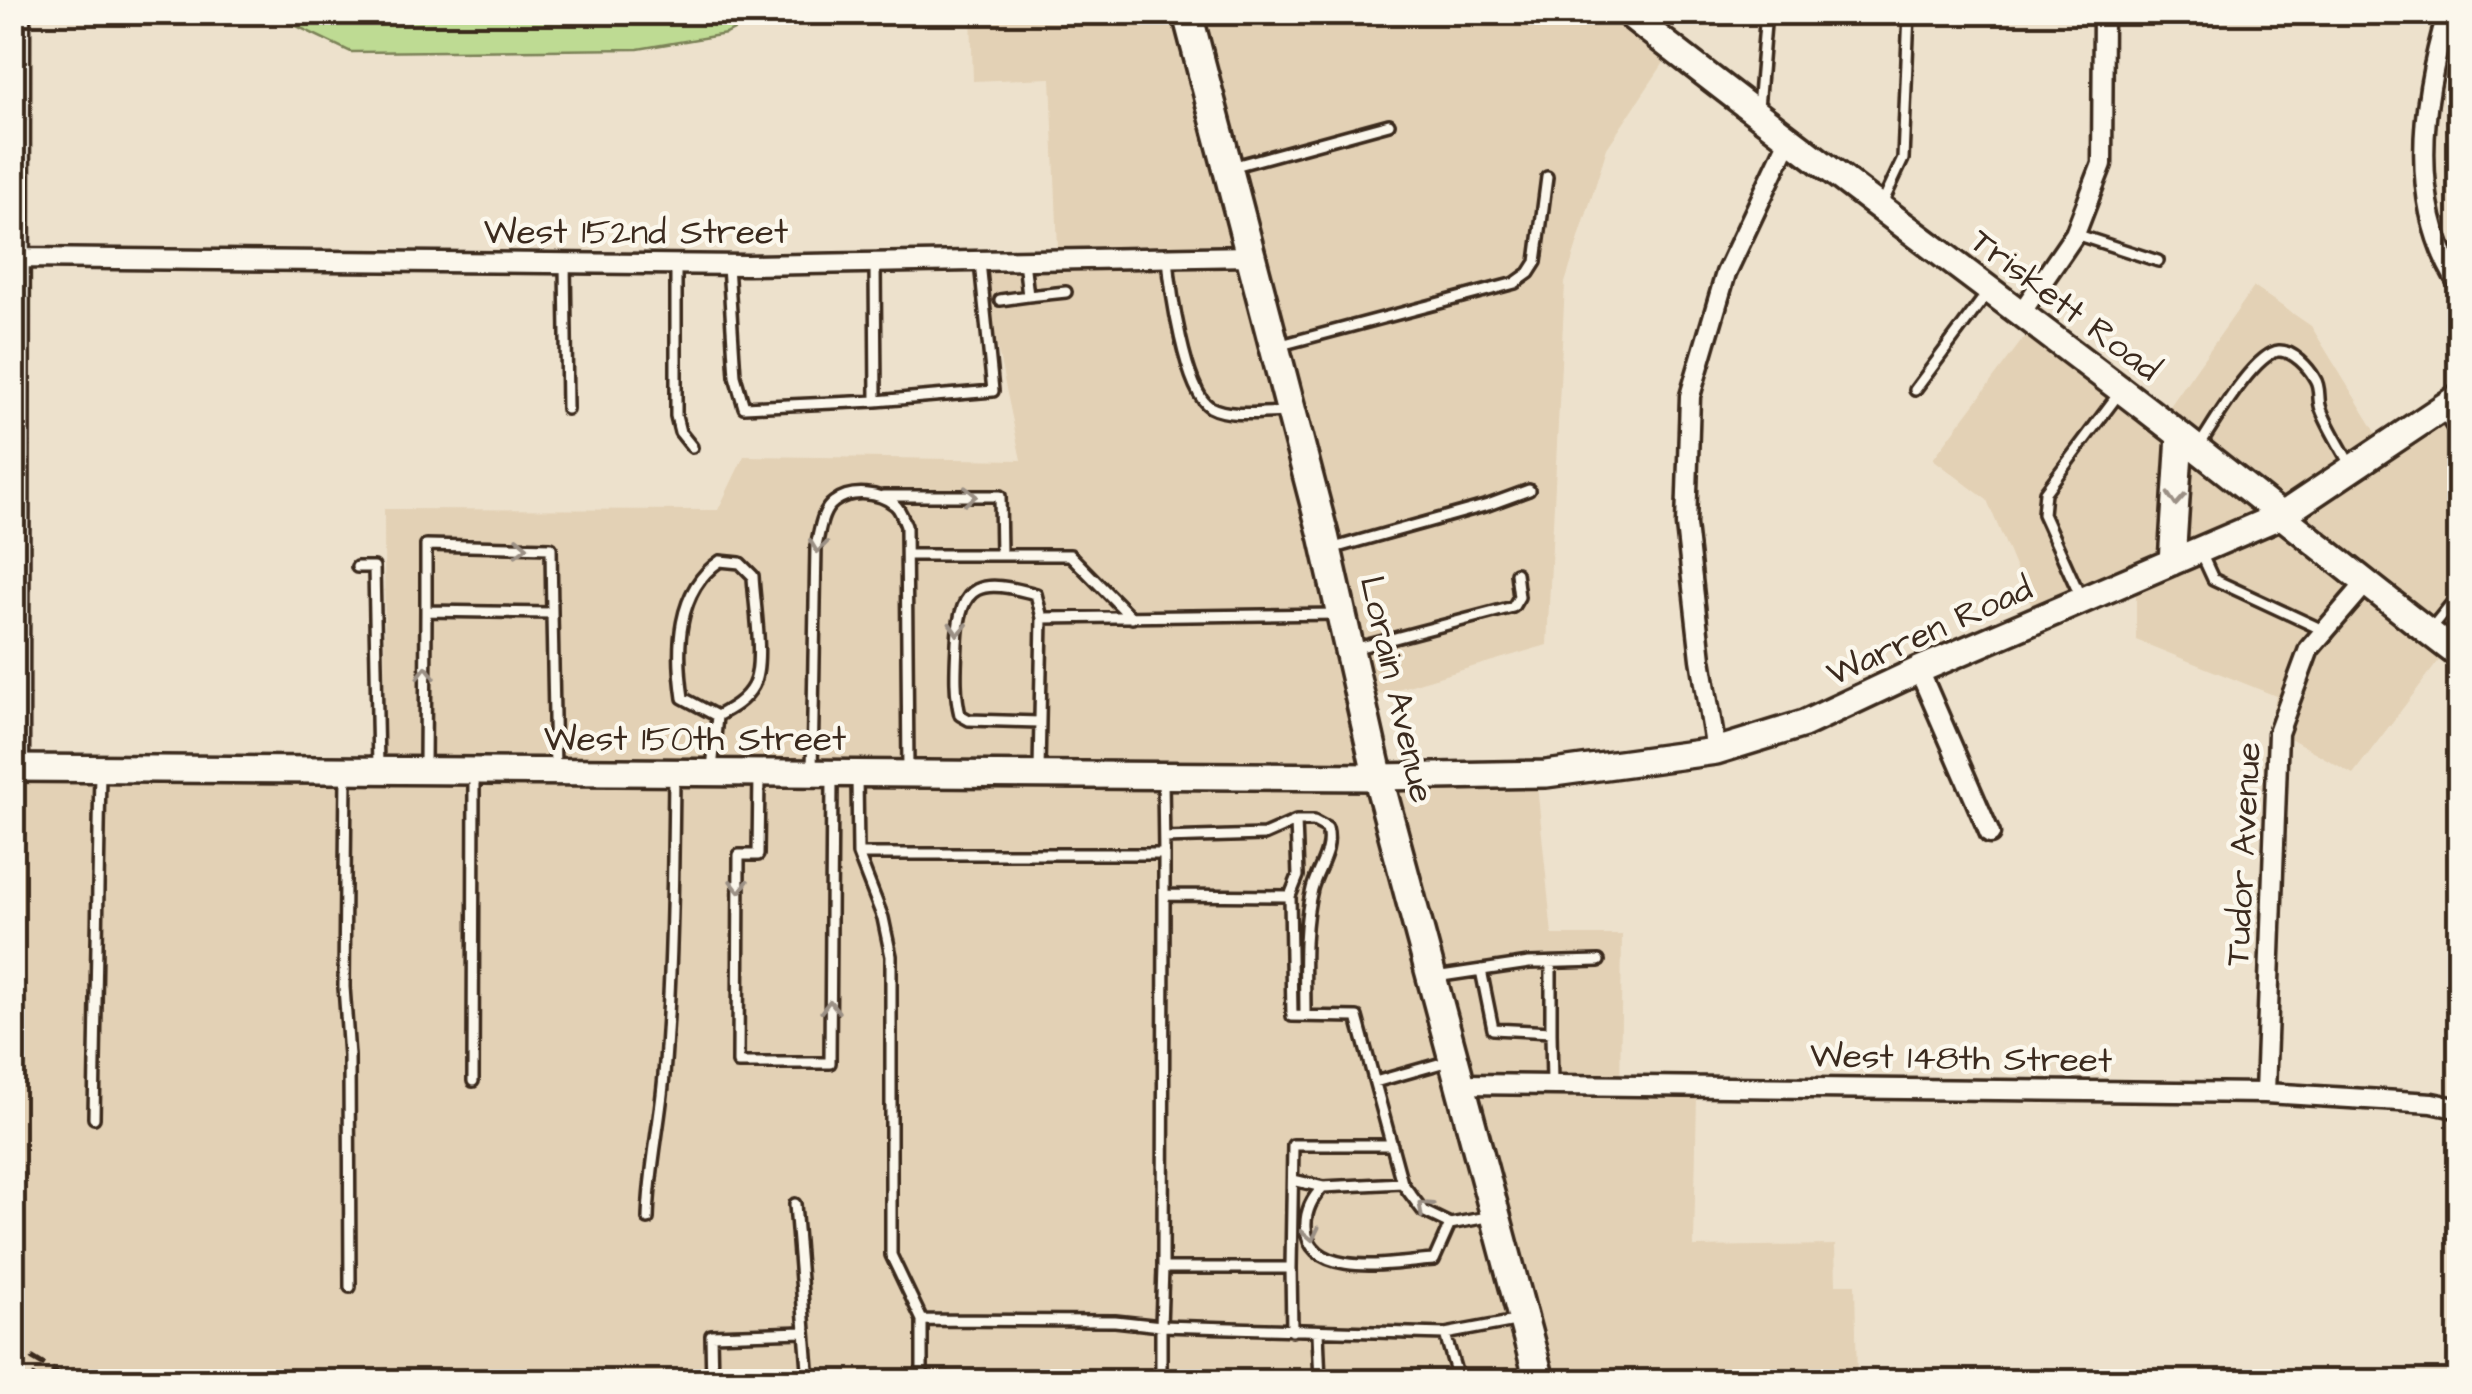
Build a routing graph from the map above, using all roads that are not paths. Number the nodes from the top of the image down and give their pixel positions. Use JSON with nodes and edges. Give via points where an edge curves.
{"nodes":[{"id":1,"x":20,"y":12,"type":"edge"},
{"id":2,"x":1187,"y":12,"type":"edge"},
{"id":3,"x":1626,"y":12,"type":"edge"},
{"id":4,"x":1766,"y":12,"type":"edge"},
{"id":5,"x":1909,"y":12,"type":"edge"},
{"id":6,"x":2103,"y":12,"type":"edge"},
{"id":7,"x":2448,"y":12,"type":"edge"},
{"id":8,"x":1757,"y":116,"type":"junction"},
{"id":9,"x":1390,"y":124,"type":"dead end"},
{"id":10,"x":1788,"y":140,"type":"junction"},
{"id":11,"x":1228,"y":168,"type":"junction"},
{"id":12,"x":1548,"y":176,"type":"dead end"},
{"id":13,"x":1880,"y":208,"type":"junction"},
{"id":14,"x":2075,"y":234,"type":"junction"},
{"id":15,"x":1251,"y":256,"type":"junction"},
{"id":16,"x":20,"y":258,"type":"junction"},
{"id":17,"x":1168,"y":258,"type":"junction"},
{"id":18,"x":1024,"y":260,"type":"junction"},
{"id":19,"x":979,"y":261,"type":"junction"},
{"id":20,"x":2158,"y":261,"type":"dead end"},
{"id":21,"x":875,"y":262,"type":"junction"},
{"id":22,"x":564,"y":263,"type":"junction"},
{"id":23,"x":676,"y":264,"type":"junction"},
{"id":24,"x":728,"y":264,"type":"junction"},
{"id":25,"x":2460,"y":286,"type":"edge"},
{"id":26,"x":1989,"y":289,"type":"junction"},
{"id":27,"x":1066,"y":292,"type":"dead end"},
{"id":28,"x":1028,"y":296,"type":"junction"},
{"id":29,"x":1000,"y":300,"type":"dead end"},
{"id":30,"x":2021,"y":313,"type":"junction"},
{"id":31,"x":1274,"y":347,"type":"junction"},
{"id":32,"x":1915,"y":390,"type":"dead end"},
{"id":33,"x":2121,"y":390,"type":"junction"},
{"id":34,"x":876,"y":401,"type":"junction"},
{"id":35,"x":2450,"y":402,"type":"edge"},
{"id":36,"x":567,"y":408,"type":"dead end"},
{"id":37,"x":1292,"y":412,"type":"junction"},
{"id":38,"x":2460,"y":440,"type":"edge"},
{"id":39,"x":2189,"y":442,"type":"junction"},
{"id":40,"x":692,"y":447,"type":"dead end"},
{"id":41,"x":2352,"y":468,"type":"junction"},
{"id":42,"x":1528,"y":490,"type":"dead end"},
{"id":43,"x":880,"y":496,"type":"junction"},
{"id":44,"x":2284,"y":514,"type":"junction"},
{"id":45,"x":1327,"y":550,"type":"junction"},
{"id":46,"x":2200,"y":550,"type":"junction"},
{"id":47,"x":908,"y":555,"type":"junction"},
{"id":48,"x":1002,"y":555,"type":"junction"},
{"id":49,"x":2172,"y":562,"type":"junction"},
{"id":50,"x":357,"y":566,"type":"dead end"},
{"id":51,"x":1516,"y":573,"type":"dead end"},
{"id":52,"x":2365,"y":584,"type":"junction"},
{"id":53,"x":2460,"y":594,"type":"edge"},
{"id":54,"x":2082,"y":601,"type":"junction"},
{"id":55,"x":426,"y":610,"type":"junction"},
{"id":56,"x":552,"y":613,"type":"junction"},
{"id":57,"x":1342,"y":614,"type":"junction"},
{"id":58,"x":1042,"y":618,"type":"junction"},
{"id":59,"x":1132,"y":618,"type":"junction"},
{"id":60,"x":2325,"y":630,"type":"junction"},
{"id":61,"x":2429,"y":632,"type":"junction"},
{"id":62,"x":1351,"y":650,"type":"junction"},
{"id":63,"x":2460,"y":656,"type":"edge"},
{"id":64,"x":1919,"y":670,"type":"junction"},
{"id":65,"x":717,"y":716,"type":"junction"},
{"id":66,"x":1040,"y":722,"type":"junction"},
{"id":67,"x":1716,"y":751,"type":"junction"},
{"id":68,"x":16,"y":768,"type":"edge"},
{"id":69,"x":100,"y":768,"type":"junction"},
{"id":70,"x":346,"y":770,"type":"junction"},
{"id":71,"x":378,"y":770,"type":"junction"},
{"id":72,"x":425,"y":771,"type":"junction"},
{"id":73,"x":474,"y":771,"type":"junction"},
{"id":74,"x":555,"y":772,"type":"junction"},
{"id":75,"x":674,"y":772,"type":"junction"},
{"id":76,"x":712,"y":773,"type":"junction"},
{"id":77,"x":759,"y":773,"type":"junction"},
{"id":78,"x":834,"y":774,"type":"junction"},
{"id":79,"x":908,"y":774,"type":"junction"},
{"id":80,"x":1038,"y":775,"type":"junction"},
{"id":81,"x":1163,"y":776,"type":"junction"},
{"id":82,"x":1378,"y":778,"type":"junction"},
{"id":83,"x":1296,"y":821,"type":"junction"},
{"id":84,"x":1990,"y":834,"type":"dead end"},
{"id":85,"x":1164,"y":838,"type":"junction"},
{"id":86,"x":858,"y":854,"type":"junction"},
{"id":87,"x":1164,"y":854,"type":"junction"},
{"id":88,"x":1164,"y":895,"type":"junction"},
{"id":89,"x":1290,"y":896,"type":"junction"},
{"id":90,"x":1600,"y":961,"type":"dead end"},
{"id":91,"x":1551,"y":962,"type":"junction"},
{"id":92,"x":1481,"y":970,"type":"junction"},
{"id":93,"x":1433,"y":977,"type":"junction"},
{"id":94,"x":1304,"y":1016,"type":"junction"},
{"id":95,"x":1551,"y":1032,"type":"junction"},
{"id":96,"x":1458,"y":1072,"type":"junction"},
{"id":97,"x":473,"y":1081,"type":"dead end"},
{"id":98,"x":1374,"y":1082,"type":"junction"},
{"id":99,"x":1552,"y":1085,"type":"junction"},
{"id":100,"x":2265,"y":1093,"type":"junction"},
{"id":101,"x":2460,"y":1108,"type":"edge"},
{"id":102,"x":94,"y":1118,"type":"dead end"},
{"id":103,"x":1392,"y":1144,"type":"junction"},
{"id":104,"x":1293,"y":1180,"type":"junction"},
{"id":105,"x":1402,"y":1184,"type":"junction"},
{"id":106,"x":1323,"y":1187,"type":"junction"},
{"id":107,"x":795,"y":1204,"type":"dead end"},
{"id":108,"x":1496,"y":1216,"type":"junction"},
{"id":109,"x":648,"y":1219,"type":"dead end"},
{"id":110,"x":1450,"y":1224,"type":"junction"},
{"id":111,"x":1163,"y":1268,"type":"junction"},
{"id":112,"x":1291,"y":1268,"type":"junction"},
{"id":113,"x":350,"y":1287,"type":"dead end"},
{"id":114,"x":1524,"y":1319,"type":"junction"},
{"id":115,"x":922,"y":1320,"type":"junction"},
{"id":116,"x":1160,"y":1326,"type":"junction"},
{"id":117,"x":1292,"y":1331,"type":"junction"},
{"id":118,"x":803,"y":1332,"type":"junction"},
{"id":119,"x":1318,"y":1332,"type":"junction"},
{"id":120,"x":1445,"y":1334,"type":"junction"},
{"id":121,"x":1320,"y":1381,"type":"edge"},
{"id":122,"x":1459,"y":1381,"type":"edge"},
{"id":123,"x":712,"y":1382,"type":"edge"},
{"id":124,"x":809,"y":1382,"type":"edge"},
{"id":125,"x":922,"y":1382,"type":"edge"},
{"id":126,"x":1160,"y":1382,"type":"edge"},
{"id":127,"x":1540,"y":1382,"type":"edge"}],
"edges":[{"from":1,"to":16,"type":"street"},
{"from":2,"to":11,"type":"main road","name":"Lorain Avenue"},
{"from":3,"to":8,"type":"main road","name":"Triskett Road"},
{"from":4,"to":8,"type":"lane"},
{"from":5,"to":13,"type":"lane","via":[[1902,159]]},
{"from":6,"to":14,"type":"street","via":[[2102,164]]},
{"from":7,"to":25,"type":"street","via":[[2424,122],[2426,202],[2441,258]]},
{"from":8,"to":10,"type":"main road","name":"Triskett Road"},
{"from":9,"to":11,"type":"lane"},
{"from":10,"to":13,"type":"main road","name":"Triskett Road"},
{"from":10,"to":67,"type":"street","via":[[1726,273],[1690,396],[1686,524]]},
{"from":11,"to":15,"type":"main road","name":"Lorain Avenue"},
{"from":12,"to":31,"type":"lane","via":[[1536,262],[1515,283]]},
{"from":13,"to":26,"type":"main road","name":"Triskett Road"},
{"from":14,"to":20,"type":"lane"},
{"from":14,"to":30,"type":"street"},
{"from":15,"to":17,"type":"street","name":"West 152nd Street"},
{"from":15,"to":31,"type":"main road","name":"Lorain Avenue"},
{"from":16,"to":22,"type":"street","name":"West 152nd Street"},
{"from":16,"to":68,"type":"street"},
{"from":17,"to":18,"type":"street","name":"West 152nd Street"},
{"from":17,"to":37,"type":"lane","via":[[1192,380],[1202,400],[1229,412]]},
{"from":18,"to":19,"type":"street","name":"West 152nd Street"},
{"from":18,"to":28,"type":"lane"},
{"from":19,"to":21,"type":"street","name":"West 152nd Street"},
{"from":19,"to":34,"type":"lane","via":[[993,391]]},
{"from":21,"to":24,"type":"street","name":"West 152nd Street"},
{"from":21,"to":34,"type":"lane"},
{"from":22,"to":23,"type":"street","name":"West 152nd Street"},
{"from":22,"to":36,"type":"lane"},
{"from":23,"to":24,"type":"street","name":"West 152nd Street"},
{"from":23,"to":40,"type":"lane","via":[[676,416]]},
{"from":24,"to":34,"type":"lane","via":[[735,376],[744,407]]},
{"from":26,"to":30,"type":"main road","name":"Triskett Road"},
{"from":26,"to":32,"type":"lane"},
{"from":27,"to":28,"type":"lane"},
{"from":28,"to":29,"type":"lane"},
{"from":30,"to":33,"type":"main road","name":"Triskett Road"},
{"from":31,"to":37,"type":"main road","name":"Lorain Avenue"},
{"from":33,"to":39,"type":"main road","name":"Triskett Road"},
{"from":33,"to":54,"type":"lane","via":[[2045,492],[2043,514]]},
{"from":35,"to":38,"type":"lane"},
{"from":35,"to":41,"type":"main road","name":"Warren Road"},
{"from":37,"to":45,"type":"main road","name":"Lorain Avenue"},
{"from":39,"to":41,"type":"lane","via":[[2260,362],[2286,351],[2318,383],[2319,406]]},
{"from":39,"to":44,"type":"main road","name":"Triskett Road"},
{"from":39,"to":49,"type":"main road","one_way":true},
{"from":41,"to":44,"type":"main road","name":"Warren Road"},
{"from":42,"to":45,"type":"lane"},
{"from":43,"to":47,"type":"lane","via":[[898,506]]},
{"from":43,"to":48,"type":"lane","one_way":true,"via":[[1000,496]]},
{"from":43,"to":78,"type":"lane","one_way":true,"via":[[858,493],[834,501],[816,546]]},
{"from":44,"to":46,"type":"main road","name":"Warren Road"},
{"from":44,"to":52,"type":"main road","name":"Triskett Road"},
{"from":45,"to":57,"type":"main road","name":"Lorain Avenue"},
{"from":46,"to":49,"type":"main road","name":"Warren Road"},
{"from":46,"to":60,"type":"lane","via":[[2213,578]]},
{"from":47,"to":48,"type":"lane"},
{"from":47,"to":79,"type":"lane"},
{"from":48,"to":59,"type":"lane","via":[[1070,555]]},
{"from":49,"to":54,"type":"main road","name":"Warren Road"},
{"from":50,"to":71,"type":"lane","via":[[374,566]]},
{"from":51,"to":62,"type":"lane","via":[[1519,597],[1513,607]]},
{"from":52,"to":60,"type":"street","name":"Tudor Avenue"},
{"from":52,"to":61,"type":"main road","name":"Triskett Road"},
{"from":53,"to":61,"type":"lane"},
{"from":54,"to":64,"type":"main road","name":"Warren Road"},
{"from":55,"to":56,"type":"lane"},
{"from":55,"to":56,"type":"lane","one_way":true,"via":[[426,545],[551,548]]},
{"from":72,"to":55,"type":"lane","one_way":true},
{"from":56,"to":74,"type":"lane"},
{"from":57,"to":59,"type":"lane"},
{"from":57,"to":62,"type":"main road","name":"Lorain Avenue"},
{"from":58,"to":59,"type":"lane"},
{"from":58,"to":66,"type":"lane"},
{"from":58,"to":66,"type":"lane","one_way":true,"via":[[1036,594],[1001,587],[972,592],[958,614],[955,675],[960,715]]},
{"from":60,"to":100,"type":"street","name":"Tudor Avenue","via":[[2309,649],[2278,733]]},
{"from":61,"to":63,"type":"main road","name":"Triskett Road"},
{"from":62,"to":82,"type":"main road","name":"Lorain Avenue"},
{"from":64,"to":67,"type":"main road","name":"Warren Road","via":[[1804,724]]},
{"from":64,"to":84,"type":"street"},
{"from":65,"to":65,"type":"lane","via":[[754,685],[758,654],[753,576],[740,563],[720,561],[689,594],[678,664],[683,698]]},
{"from":65,"to":76,"type":"lane"},
{"from":66,"to":80,"type":"lane"},
{"from":67,"to":82,"type":"main road","name":"Warren Road","via":[[1546,774]]},
{"from":68,"to":69,"type":"main road","name":"West 150th Street"},
{"from":69,"to":70,"type":"main road","name":"West 150th Street"},
{"from":69,"to":102,"type":"lane"},
{"from":70,"to":71,"type":"main road","name":"West 150th Street"},
{"from":70,"to":113,"type":"lane"},
{"from":71,"to":72,"type":"main road","name":"West 150th Street"},
{"from":72,"to":73,"type":"main road","name":"West 150th Street"},
{"from":73,"to":74,"type":"main road","name":"West 150th Street"},
{"from":73,"to":97,"type":"lane"},
{"from":74,"to":75,"type":"main road","name":"West 150th Street"},
{"from":75,"to":76,"type":"main road","name":"West 150th Street"},
{"from":75,"to":109,"type":"lane","via":[[671,958]]},
{"from":76,"to":77,"type":"main road","name":"West 150th Street"},
{"from":77,"to":78,"type":"main road","name":"West 150th Street"},
{"from":77,"to":78,"type":"lane","one_way":true,"via":[[758,855],[739,855],[738,1063],[830,1063]]},
{"from":78,"to":79,"type":"main road","name":"West 150th Street"},
{"from":78,"to":86,"type":"lane"},
{"from":79,"to":80,"type":"main road","name":"West 150th Street"},
{"from":80,"to":81,"type":"main road","name":"West 150th Street"},
{"from":81,"to":82,"type":"main road","name":"West 150th Street"},
{"from":81,"to":85,"type":"lane"},
{"from":82,"to":93,"type":"main road","name":"Lorain Avenue"},
{"from":83,"to":85,"type":"lane","via":[[1264,835]]},
{"from":83,"to":89,"type":"lane","via":[[1298,876]]},
{"from":83,"to":94,"type":"lane","via":[[1314,820],[1327,828],[1331,842],[1312,887]]},
{"from":85,"to":87,"type":"lane"},
{"from":86,"to":87,"type":"lane"},
{"from":86,"to":115,"type":"lane","via":[[891,956],[891,1255]]},
{"from":87,"to":88,"type":"lane"},
{"from":88,"to":89,"type":"lane"},
{"from":88,"to":111,"type":"lane"},
{"from":89,"to":94,"type":"lane","via":[[1292,1016]]},
{"from":90,"to":91,"type":"lane"},
{"from":91,"to":92,"type":"lane"},
{"from":91,"to":95,"type":"lane"},
{"from":92,"to":93,"type":"lane"},
{"from":92,"to":95,"type":"lane","via":[[1493,1029]]},
{"from":93,"to":96,"type":"main road","name":"Lorain Avenue"},
{"from":94,"to":98,"type":"lane","via":[[1356,1017]]},
{"from":95,"to":99,"type":"lane"},
{"from":96,"to":98,"type":"lane"},
{"from":96,"to":99,"type":"street","name":"West 148th Street"},
{"from":96,"to":108,"type":"main road","name":"Lorain Avenue"},
{"from":98,"to":103,"type":"lane"},
{"from":99,"to":100,"type":"street","name":"West 148th Street"},
{"from":100,"to":101,"type":"street","name":"West 148th Street"},
{"from":103,"to":104,"type":"lane","via":[[1293,1145]]},
{"from":103,"to":105,"type":"lane"},
{"from":104,"to":106,"type":"lane"},
{"from":104,"to":112,"type":"lane"},
{"from":105,"to":106,"type":"lane"},
{"from":110,"to":105,"type":"lane","one_way":true,"via":[[1423,1210]]},
{"from":106,"to":110,"type":"lane","one_way":true,"via":[[1309,1208],[1306,1232],[1317,1255],[1336,1264],[1434,1260]]},
{"from":107,"to":118,"type":"lane"},
{"from":108,"to":110,"type":"lane"},
{"from":108,"to":114,"type":"main road","name":"Lorain Avenue"},
{"from":111,"to":112,"type":"lane"},
{"from":111,"to":116,"type":"lane"},
{"from":112,"to":117,"type":"lane"},
{"from":114,"to":120,"type":"lane"},
{"from":114,"to":127,"type":"main road","name":"Lorain Avenue"},
{"from":115,"to":116,"type":"lane"},
{"from":115,"to":125,"type":"lane"},
{"from":116,"to":117,"type":"lane"},
{"from":116,"to":126,"type":"lane"},
{"from":117,"to":119,"type":"lane"},
{"from":118,"to":123,"type":"lane","via":[[711,1335]]},
{"from":118,"to":124,"type":"lane"},
{"from":119,"to":120,"type":"lane"},
{"from":119,"to":121,"type":"lane"},
{"from":120,"to":122,"type":"lane"},
{"from":121,"to":122,"type":"lane"}]}
